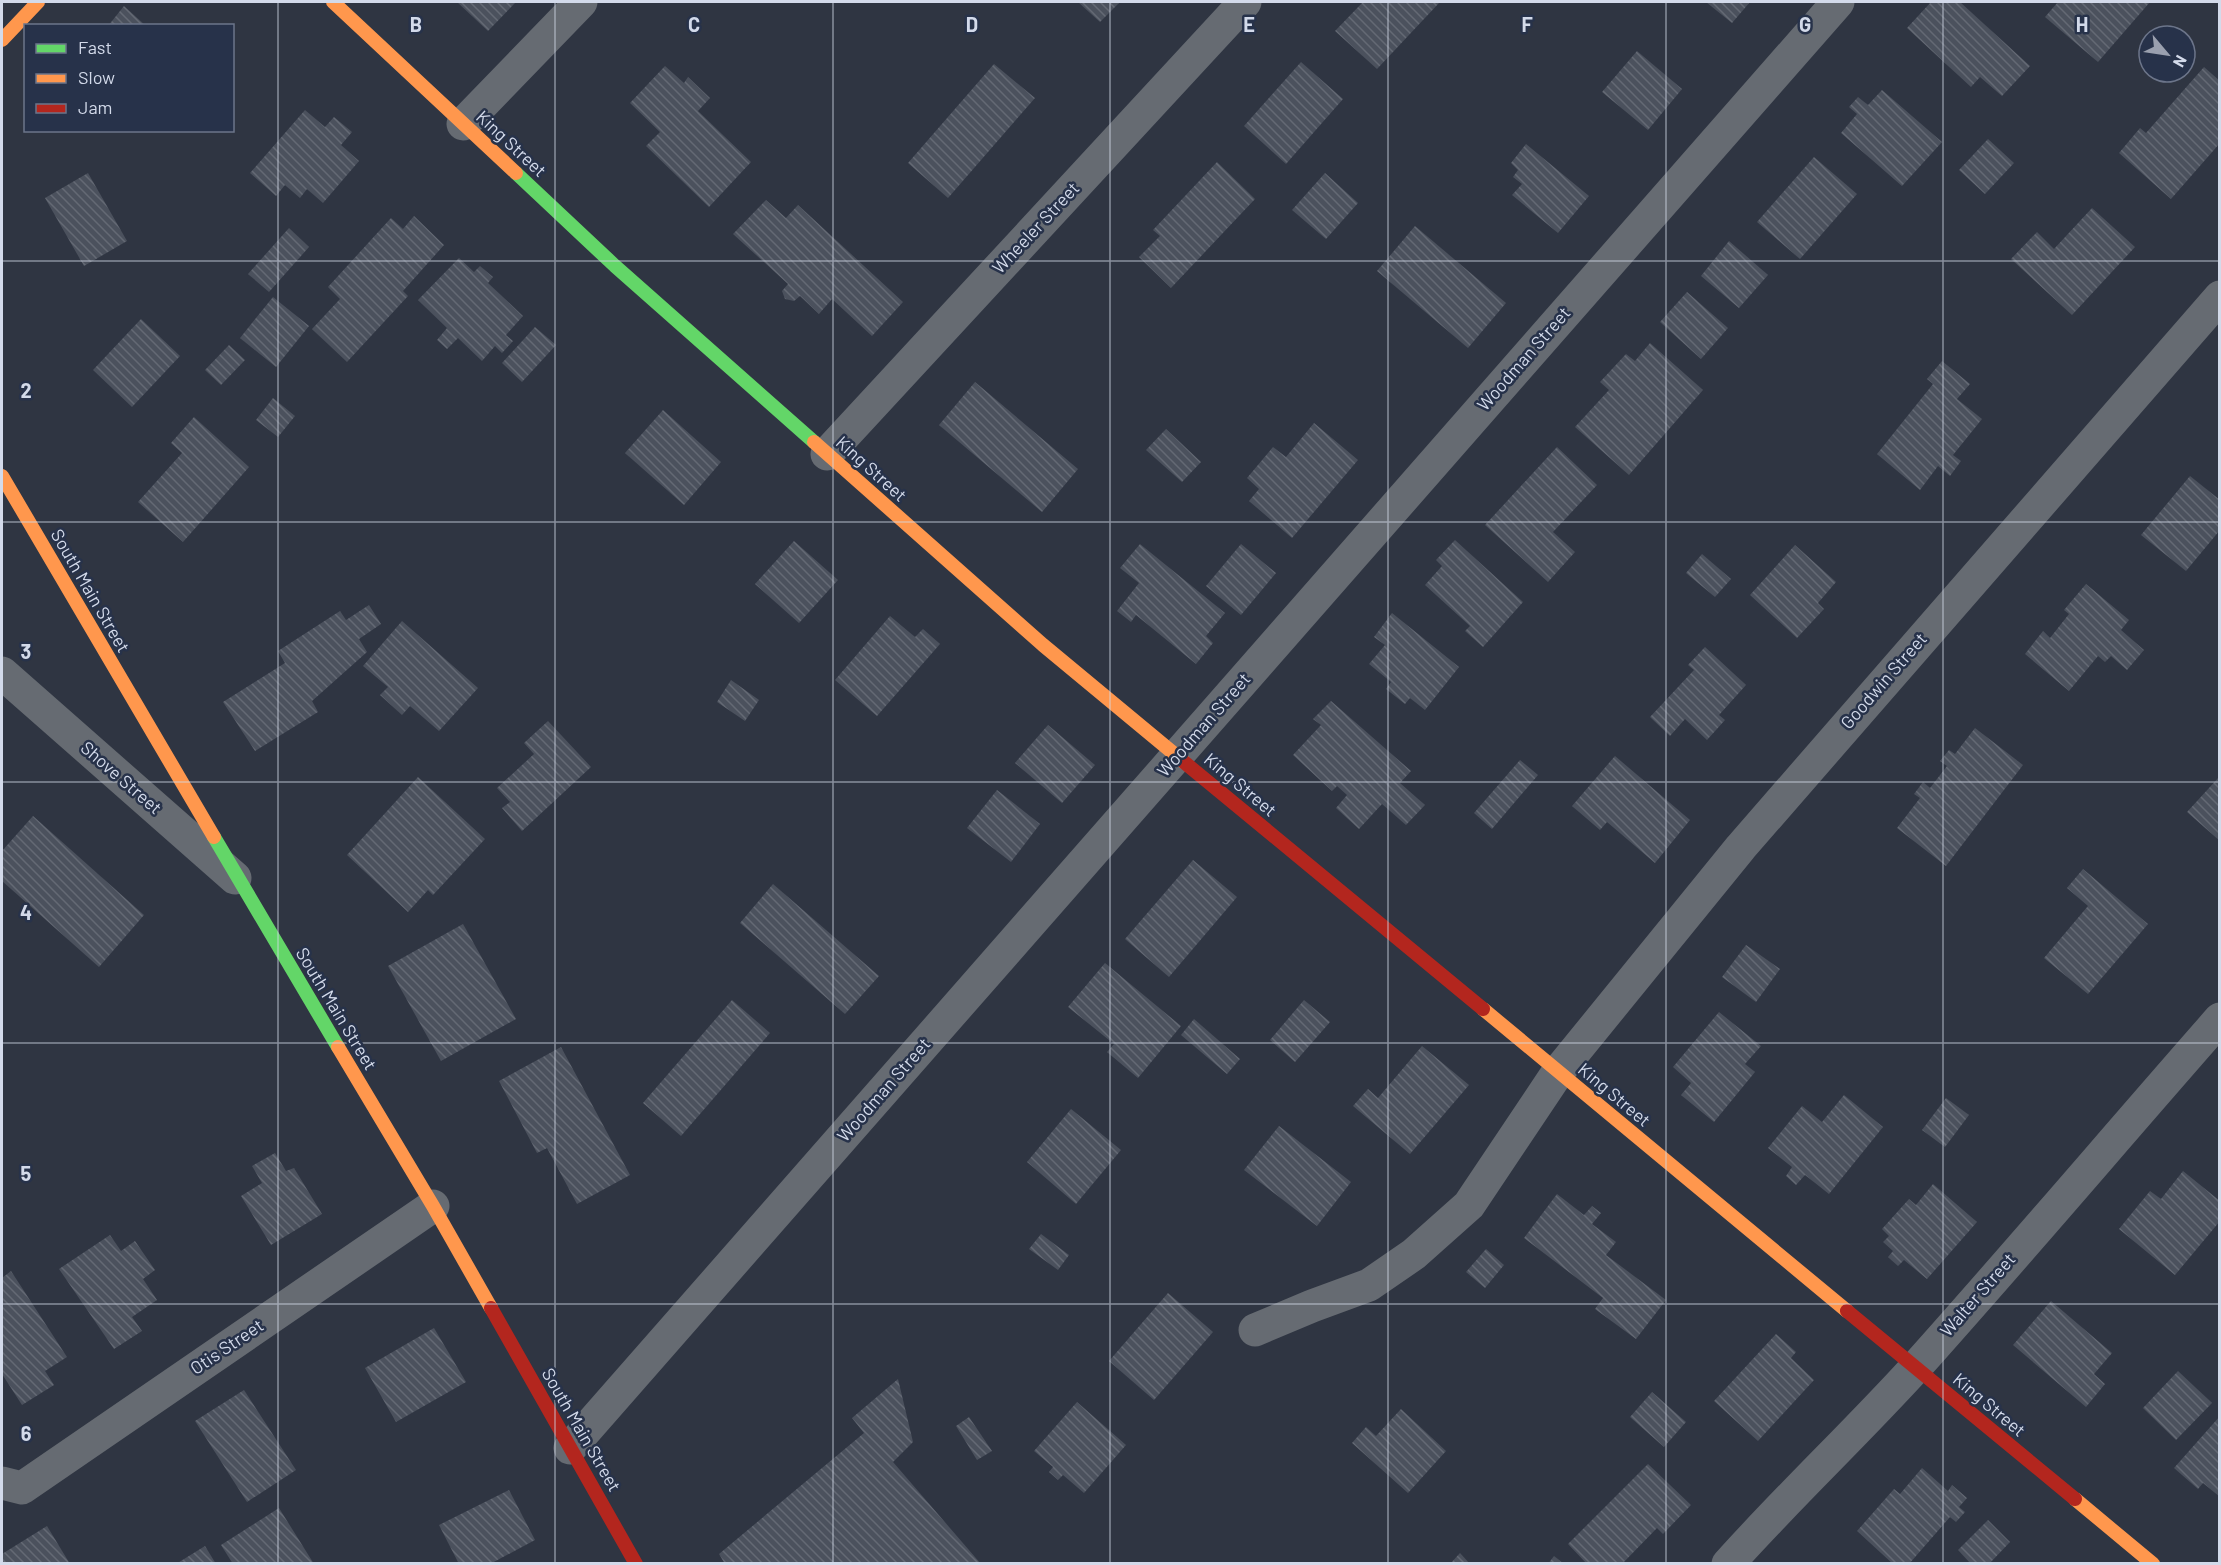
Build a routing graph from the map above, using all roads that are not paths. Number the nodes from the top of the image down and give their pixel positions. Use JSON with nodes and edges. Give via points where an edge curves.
{"nodes":[{"id":1,"x":38,"y":2,"type":"edge"},
{"id":2,"x":333,"y":2,"type":"edge"},
{"id":3,"x":581,"y":2,"type":"edge"},
{"id":4,"x":1245,"y":2,"type":"edge"},
{"id":5,"x":1838,"y":2,"type":"edge"},
{"id":6,"x":2,"y":40,"type":"edge"},
{"id":7,"x":464,"y":124,"type":"junction"},
{"id":8,"x":2220,"y":297,"type":"edge"},
{"id":9,"x":827,"y":454,"type":"junction"},
{"id":10,"x":2,"y":476,"type":"edge"},
{"id":11,"x":2,"y":673,"type":"edge"},
{"id":12,"x":1177,"y":756,"type":"junction"},
{"id":13,"x":241,"y":883,"type":"junction"},
{"id":14,"x":2220,"y":1018,"type":"edge"},
{"id":15,"x":1558,"y":1072,"type":"junction"},
{"id":16,"x":433,"y":1206,"type":"junction"},
{"id":17,"x":1255,"y":1330,"type":"dead end"},
{"id":18,"x":1915,"y":1368,"type":"junction"},
{"id":19,"x":570,"y":1448,"type":"junction"},
{"id":20,"x":12,"y":1485,"type":"edge"},
{"id":21,"x":636,"y":1563,"type":"edge"},
{"id":22,"x":1728,"y":1563,"type":"edge"},
{"id":23,"x":2153,"y":1563,"type":"edge"}],
"edges":[{"from":1,"to":6,"type":"street"},
{"from":2,"to":7,"type":"street","name":"King Street"},
{"from":3,"to":7,"type":"street"},
{"from":4,"to":9,"type":"street","name":"Wheeler Street"},
{"from":5,"to":12,"type":"street","name":"Woodman Street"},
{"from":7,"to":9,"type":"street","name":"King Street","via":[[615,266]]},
{"from":8,"to":15,"type":"street","name":"Goodwin Street","via":[[1741,847]]},
{"from":9,"to":12,"type":"street","name":"King Street","via":[[1042,645]]},
{"from":10,"to":13,"type":"street","name":"South Main Street"},
{"from":11,"to":13,"type":"street","name":"Shove Street"},
{"from":12,"to":15,"type":"street","name":"King Street"},
{"from":12,"to":19,"type":"street","name":"Woodman Street"},
{"from":13,"to":16,"type":"street","name":"South Main Street"},
{"from":14,"to":18,"type":"street","name":"Walter Street"},
{"from":15,"to":17,"type":"street","name":"Goodwin Street","via":[[1469,1205],[1414,1254],[1369,1285]]},
{"from":15,"to":18,"type":"street","name":"King Street"},
{"from":16,"to":19,"type":"street","name":"South Main Street"},
{"from":16,"to":20,"type":"street","name":"Otis Street"},
{"from":18,"to":22,"type":"street","name":"Walter Street"},
{"from":18,"to":23,"type":"street","name":"King Street"},
{"from":19,"to":21,"type":"street","name":"South Main Street"}]}
